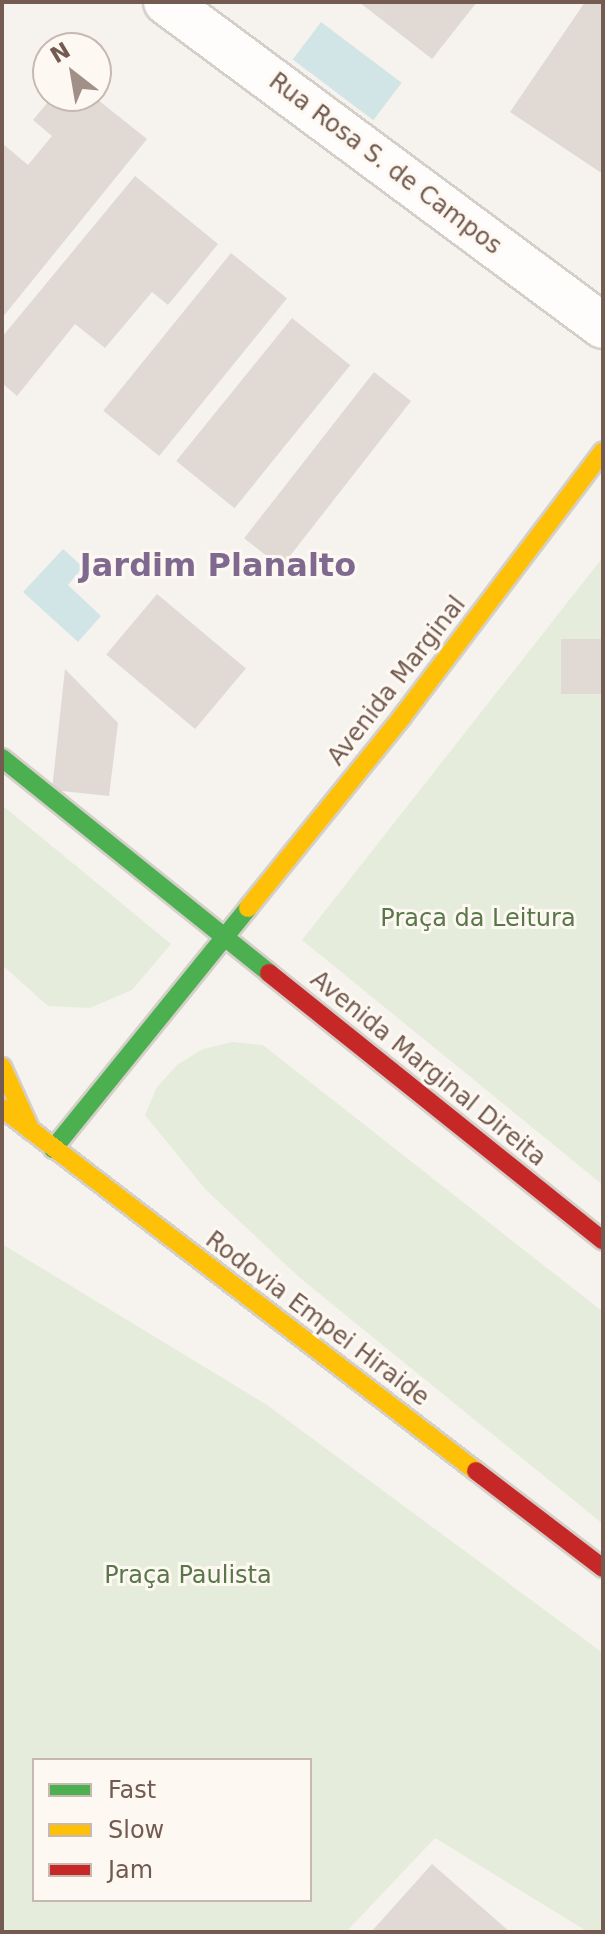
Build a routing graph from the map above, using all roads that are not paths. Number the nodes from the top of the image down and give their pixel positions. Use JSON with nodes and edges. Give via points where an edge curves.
{"nodes":[{"id":1,"x":166,"y":2,"type":"edge"},
{"id":2,"x":603,"y":326,"type":"edge"},
{"id":3,"x":603,"y":451,"type":"edge"},
{"id":4,"x":2,"y":758,"type":"edge"},
{"id":5,"x":222,"y":934,"type":"junction"},
{"id":6,"x":2,"y":1067,"type":"edge"},
{"id":7,"x":2,"y":1108,"type":"edge"},
{"id":8,"x":2,"y":1127,"type":"edge"},
{"id":9,"x":31,"y":1131,"type":"junction"},
{"id":10,"x":53,"y":1149,"type":"junction"},
{"id":11,"x":603,"y":1241,"type":"edge"},
{"id":12,"x":603,"y":1568,"type":"edge"}],
"edges":[{"from":1,"to":2,"type":"street","name":"Rua Rosa S. de Campos"},
{"from":3,"to":5,"type":"street","name":"Avenida Marginal","via":[[402,717]]},
{"from":4,"to":5,"type":"street","name":"Avenida Marginal Direita"},
{"from":5,"to":10,"type":"street","name":"Avenida Marginal"},
{"from":5,"to":11,"type":"street","name":"Avenida Marginal Direita"},
{"from":6,"to":9,"type":"street"},
{"from":7,"to":9,"type":"street","name":"Rodovia Empei Hiraide"},
{"from":8,"to":9,"type":"street"},
{"from":9,"to":10,"type":"street","name":"Rodovia Empei Hiraide"},
{"from":10,"to":12,"type":"street","name":"Rodovia Empei Hiraide"}]}
